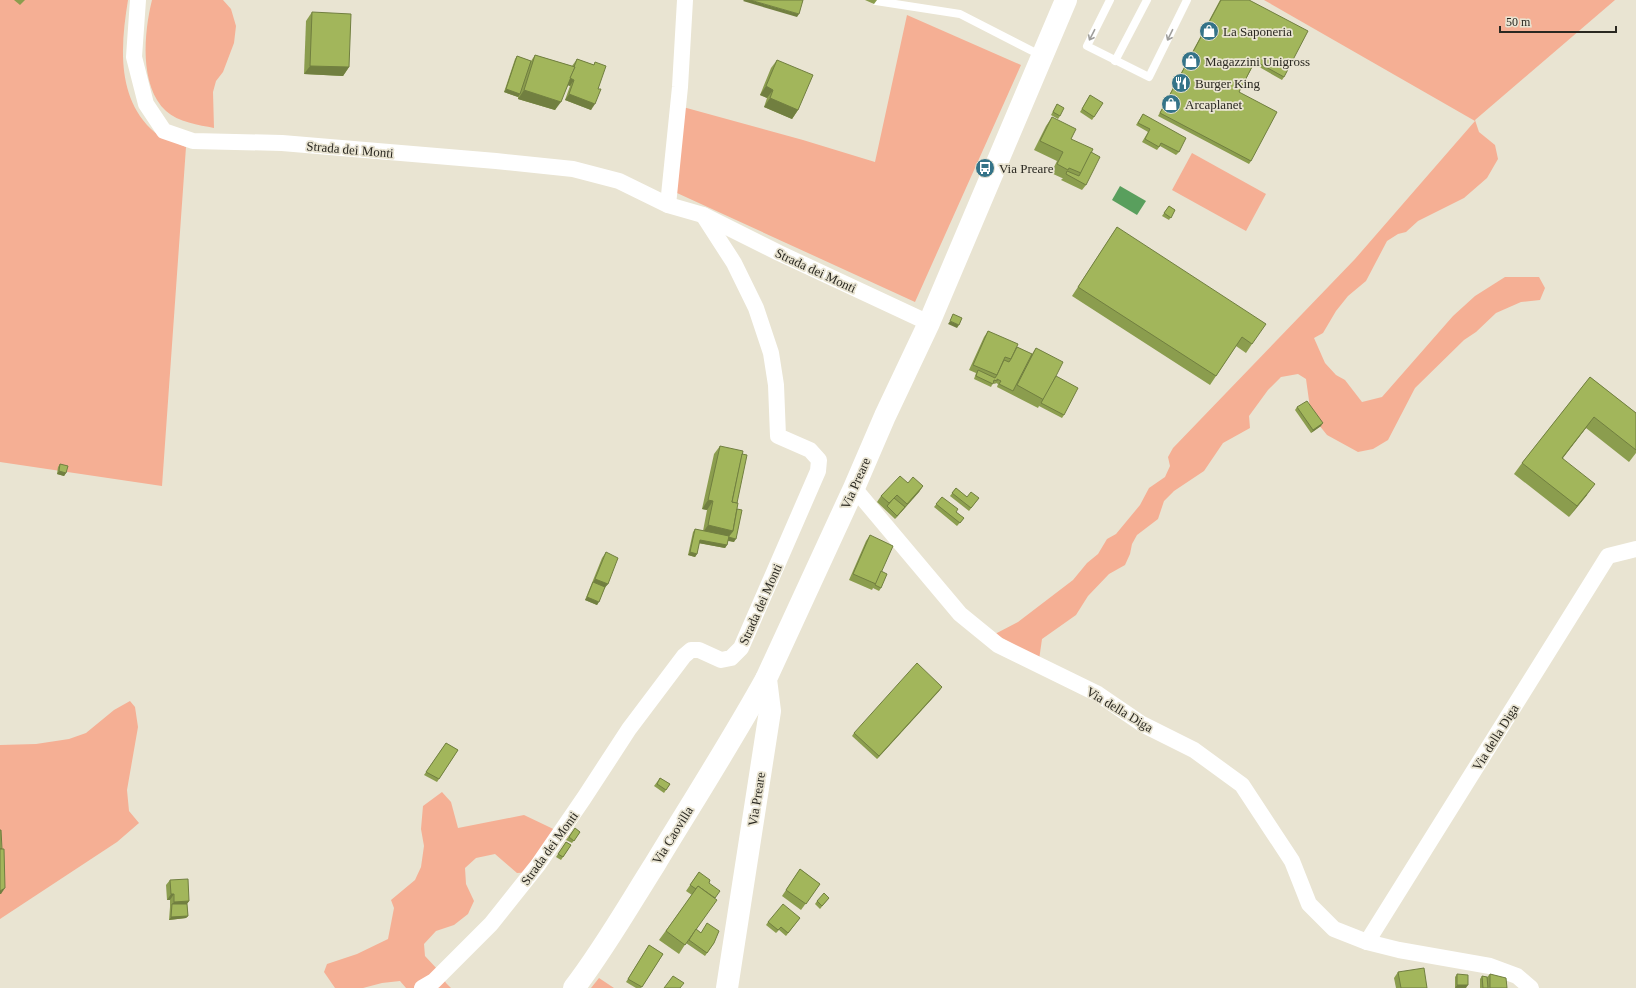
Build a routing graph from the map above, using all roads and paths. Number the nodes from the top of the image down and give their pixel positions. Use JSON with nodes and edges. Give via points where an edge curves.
{"nodes":[{"id":1,"x":138,"y":0,"type":"edge"},
{"id":2,"x":685,"y":0,"type":"edge"},
{"id":3,"x":1066,"y":0,"type":"edge"},
{"id":4,"x":1110,"y":0,"type":"edge"},
{"id":5,"x":1147,"y":0,"type":"edge"},
{"id":6,"x":1187,"y":0,"type":"edge"},
{"id":7,"x":876,"y":1,"type":"dead end"},
{"id":8,"x":1042,"y":56,"type":"junction"},
{"id":9,"x":1115,"y":61,"type":"junction"},
{"id":10,"x":668,"y":205,"type":"junction"},
{"id":11,"x":703,"y":215,"type":"junction"},
{"id":12,"x":929,"y":323,"type":"junction"},
{"id":13,"x":854,"y":488,"type":"junction"},
{"id":14,"x":1636,"y":549,"type":"edge"},
{"id":15,"x":766,"y":679,"type":"junction"},
{"id":16,"x":1367,"y":942,"type":"junction"},
{"id":17,"x":422,"y":988,"type":"edge"},
{"id":18,"x":574,"y":988,"type":"edge"},
{"id":19,"x":726,"y":988,"type":"edge"},
{"id":20,"x":1531,"y":988,"type":"edge"}],
"edges":[{"from":1,"to":10,"type":"street","name":"Strada dei Monti","via":[[134,57],[146,104],[164,131],[193,141],[282,143],[573,169],[619,181]]},
{"from":2,"to":10,"type":"street","via":[[680,87]]},
{"from":3,"to":8,"type":"main road","name":"Via Preare"},
{"from":4,"to":9,"type":"lane","one_way":true,"via":[[1087,46]]},
{"from":5,"to":9,"type":"lane"},
{"from":6,"to":9,"type":"lane","one_way":true,"via":[[1149,78]]},
{"from":7,"to":8,"type":"lane","via":[[960,14]]},
{"from":8,"to":12,"type":"main road","name":"Via Preare"},
{"from":10,"to":11,"type":"street","name":"Strada dei Monti"},
{"from":11,"to":12,"type":"street","name":"Strada dei Monti"},
{"from":11,"to":17,"type":"street","name":"Strada dei Monti","via":[[734,263],[756,308],[771,353],[776,385],[778,436],[810,450],[819,460],[818,471],[741,648],[731,658],[721,660],[699,650],[691,650],[684,656],[629,729],[538,865],[491,924],[434,981]]},
{"from":12,"to":13,"type":"main road","name":"Via Preare"},
{"from":13,"to":15,"type":"main road","name":"Via Preare"},
{"from":13,"to":16,"type":"street","name":"Via della Diga","via":[[960,614],[998,644],[1098,694],[1142,724],[1194,750],[1242,785],[1292,861],[1309,904],[1334,929]]},
{"from":14,"to":16,"type":"street","name":"Via della Diga","via":[[1608,556]]},
{"from":15,"to":18,"type":"main road","name":"Via Caovilla","via":[[735,734],[591,966]]},
{"from":15,"to":19,"type":"main road","name":"Via Preare","via":[[770,711]]},
{"from":16,"to":20,"type":"street","name":"Via della Diga","via":[[1490,966],[1517,976]]}]}
